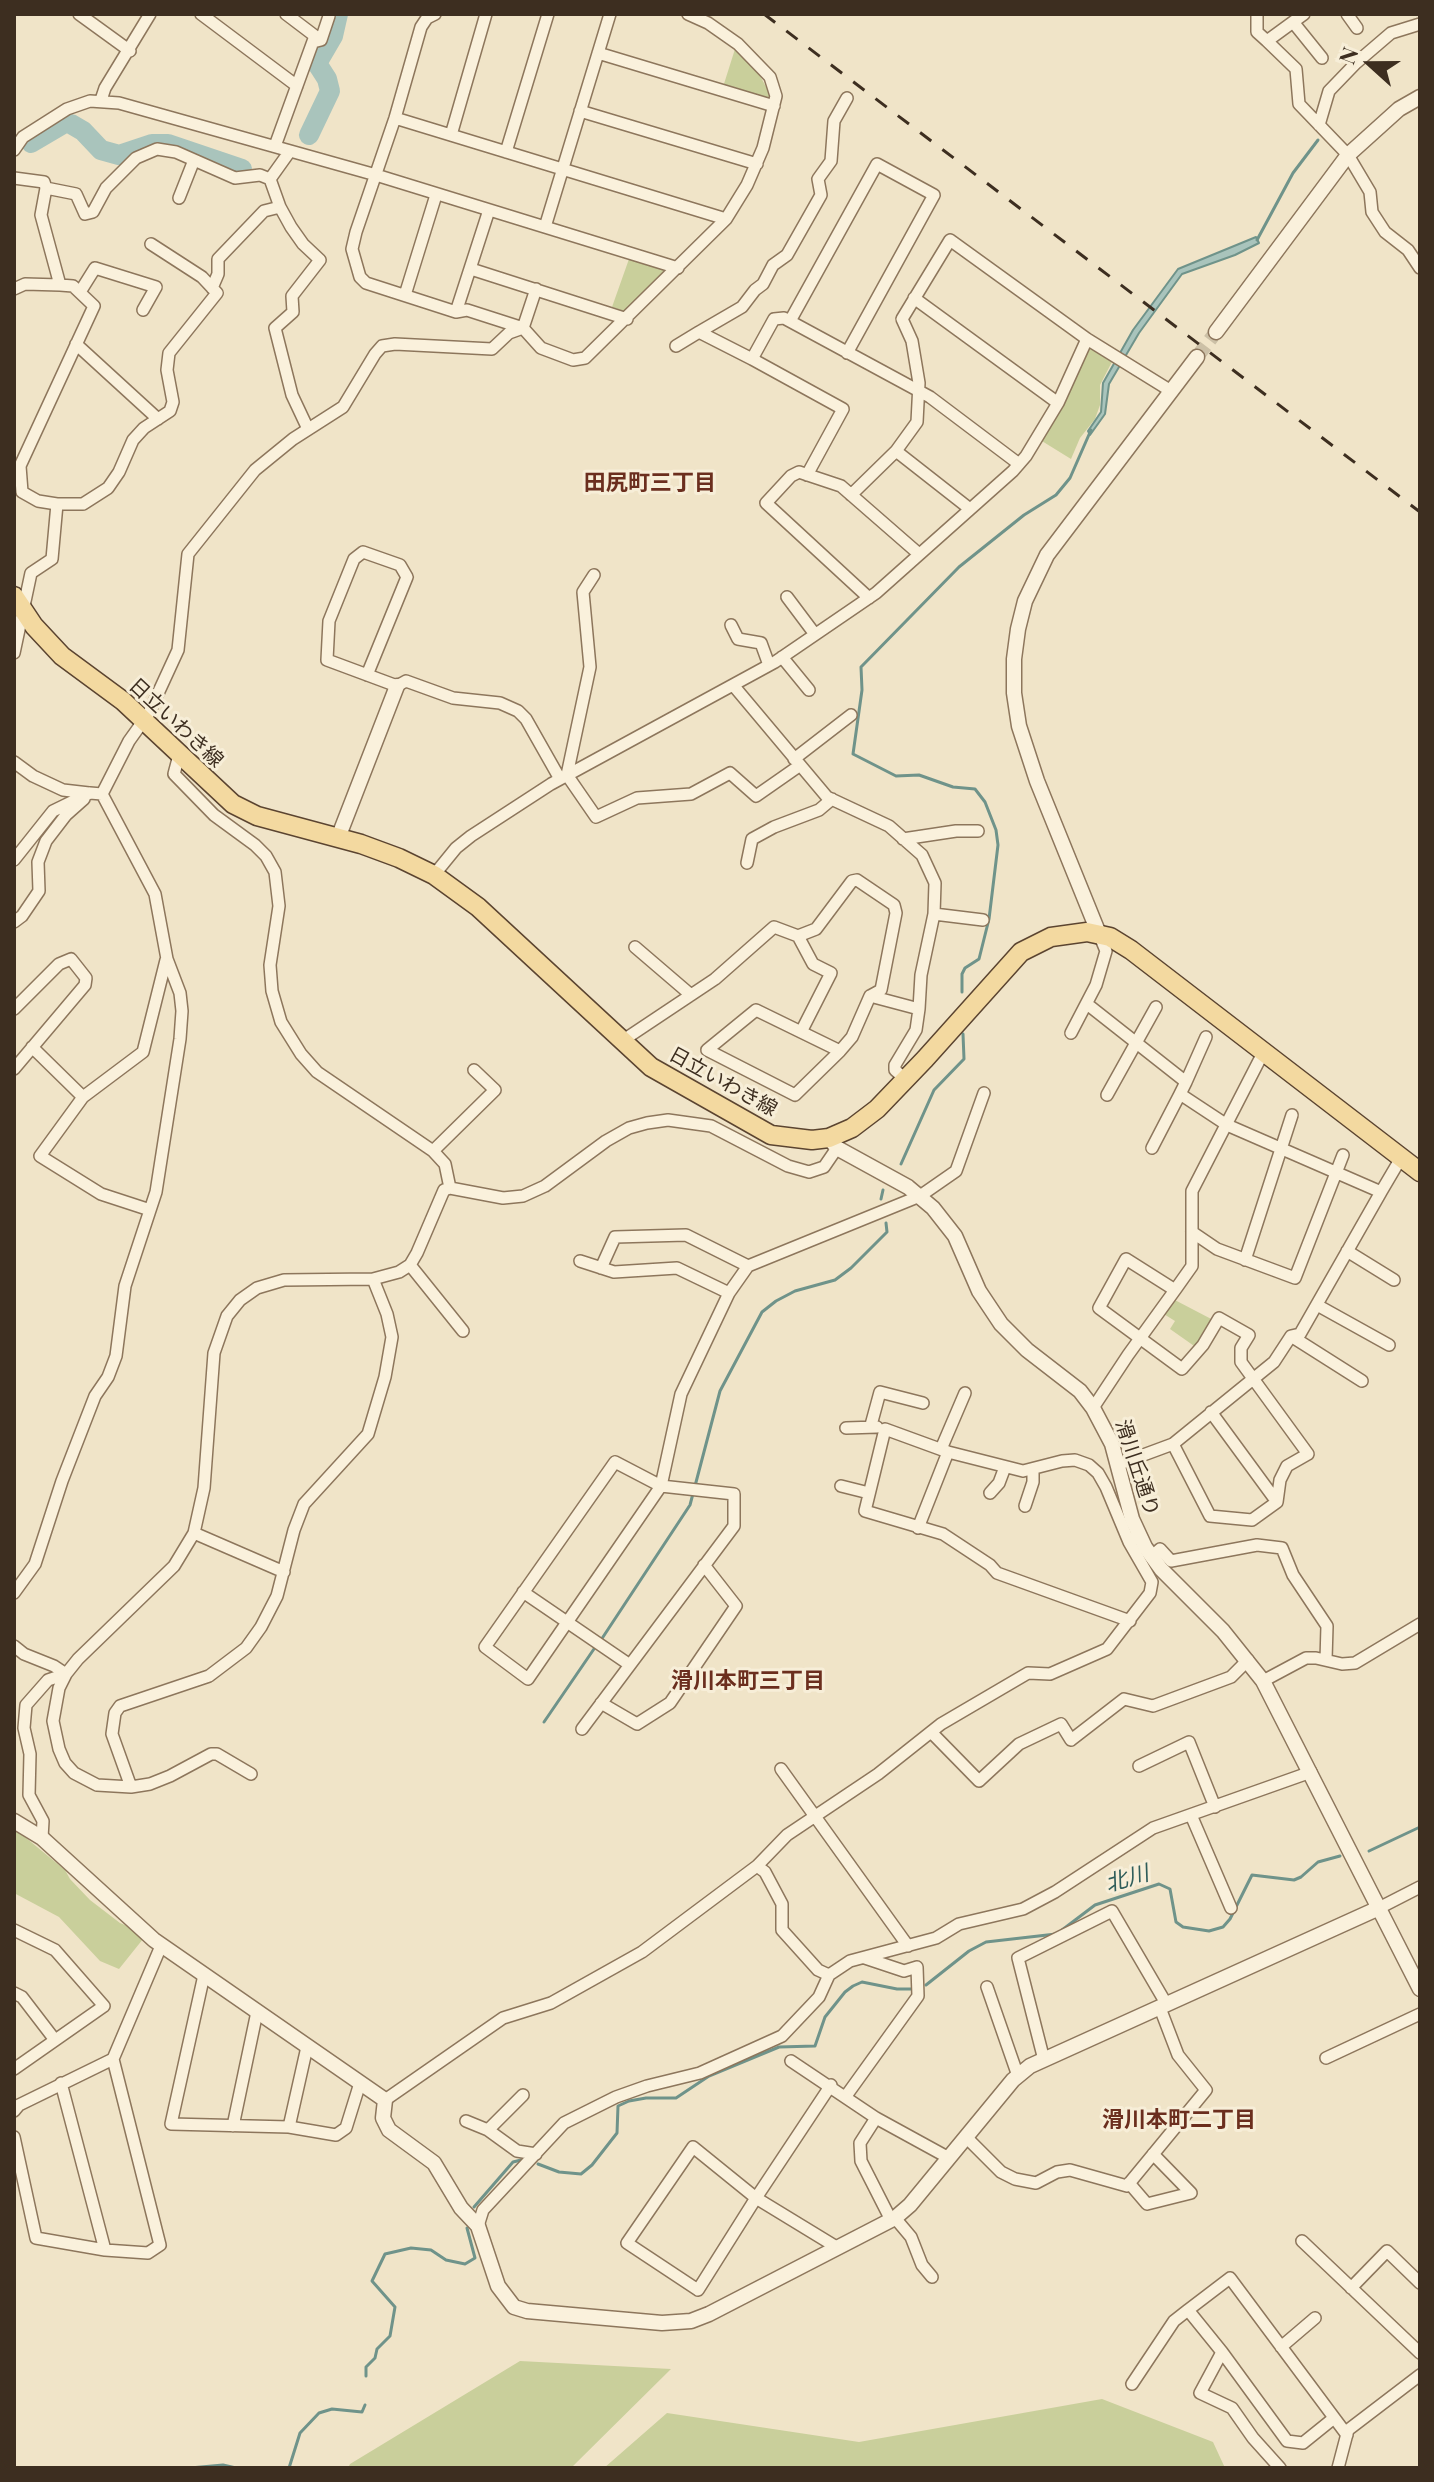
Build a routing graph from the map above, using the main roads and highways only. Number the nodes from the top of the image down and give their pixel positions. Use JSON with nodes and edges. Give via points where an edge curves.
{"nodes":[{"id":1,"x":18,"y":602,"type":"edge"},
{"id":2,"x":1420,"y":1172,"type":"edge"}],
"edges":[{"from":1,"to":2,"type":"main road","name":"日立いわき線","via":[[62,656],[123,701],[244,811],[399,858],[434,875],[478,907],[659,1073],[757,1129],[793,1140],[833,1143],[905,1079],[1021,952],[1066,933],[1099,934],[1131,950]]}]}
